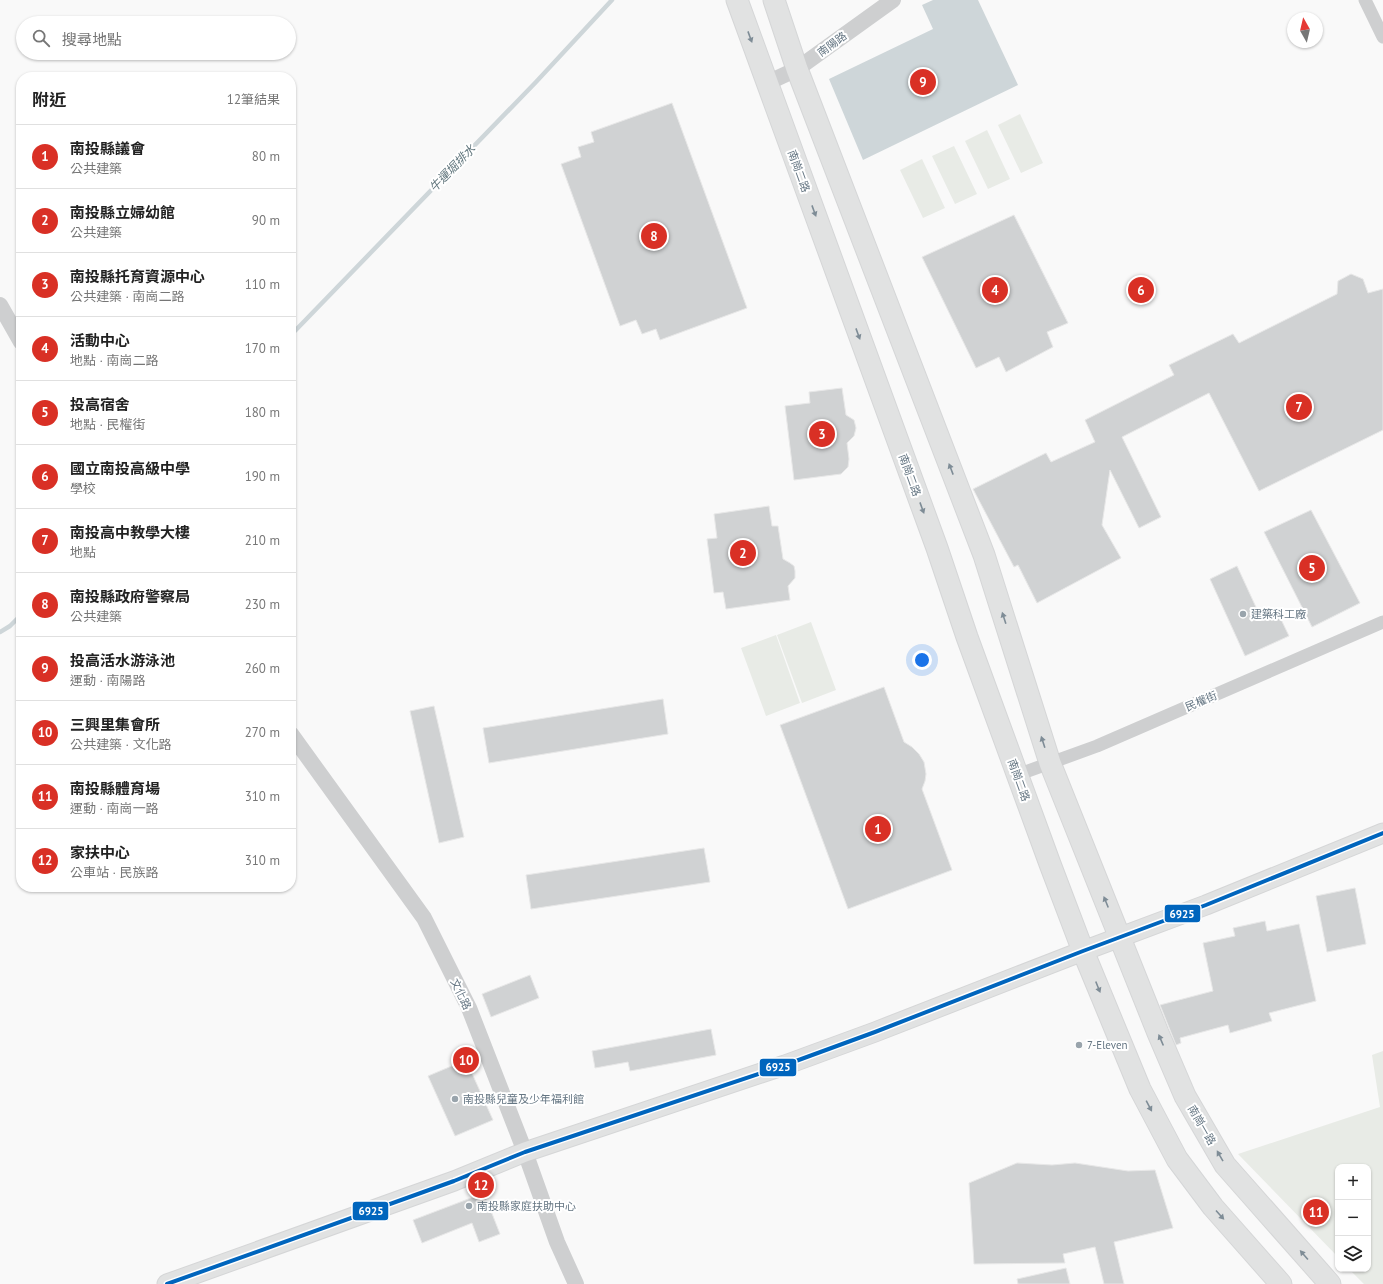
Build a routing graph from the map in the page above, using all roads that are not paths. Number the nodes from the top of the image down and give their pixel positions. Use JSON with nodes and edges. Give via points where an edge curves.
{"nodes":[{"id":1,"x":737,"y":0,"type":"edge"},
{"id":2,"x":774,"y":0,"type":"edge"},
{"id":3,"x":893,"y":0,"type":"edge"},
{"id":4,"x":1365,"y":0,"type":"edge"},
{"id":5,"x":1383,"y":37,"type":"edge"},
{"id":6,"x":797,"y":69,"type":"junction"},
{"id":7,"x":767,"y":83,"type":"junction"},
{"id":8,"x":0,"y":305,"type":"edge"},
{"id":9,"x":16,"y":333,"type":"edge"},
{"id":10,"x":1383,"y":622,"type":"edge"},
{"id":11,"x":296,"y":741,"type":"edge"},
{"id":12,"x":1050,"y":763,"type":"junction"},
{"id":13,"x":1017,"y":775,"type":"junction"},
{"id":14,"x":1383,"y":833,"type":"edge"},
{"id":15,"x":1120,"y":938,"type":"junction"},
{"id":16,"x":1083,"y":951,"type":"junction"},
{"id":17,"x":525,"y":1152,"type":"junction"},
{"id":18,"x":167,"y":1284,"type":"edge"},
{"id":19,"x":576,"y":1284,"type":"edge"},
{"id":20,"x":1281,"y":1284,"type":"edge"},
{"id":21,"x":1330,"y":1284,"type":"edge"}],
"edges":[{"from":1,"to":7,"type":"main road","name":"南崗二路","one_way":true},
{"from":2,"to":6,"type":"main road"},
{"from":3,"to":6,"type":"street","name":"南陽路"},
{"from":4,"to":5,"type":"street"},
{"from":6,"to":7,"type":"street","name":"南陽路"},
{"from":12,"to":6,"type":"main road","one_way":true,"via":[[984,556]]},
{"from":7,"to":13,"type":"main road","name":"南崗二路","one_way":true},
{"from":8,"to":9,"type":"street"},
{"from":10,"to":12,"type":"street","name":"民權街","via":[[1097,746]]},
{"from":11,"to":17,"type":"street","name":"文化路","via":[[424,918],[469,1008]]},
{"from":12,"to":13,"type":"street","name":"民權街"},
{"from":15,"to":12,"type":"main road","one_way":true},
{"from":13,"to":16,"type":"main road","name":"南崗二路"},
{"from":14,"to":15,"type":"main road"},
{"from":15,"to":16,"type":"main road"},
{"from":21,"to":15,"type":"main road","name":"南崗一路","one_way":true,"via":[[1225,1165],[1185,1096]]},
{"from":16,"to":17,"type":"main road","via":[[793,1062]]},
{"from":16,"to":20,"type":"main road","one_way":true,"via":[[1140,1089],[1177,1159],[1213,1207]]},
{"from":17,"to":18,"type":"main road","via":[[454,1181]]},
{"from":17,"to":19,"type":"street","name":"文化路"}]}
